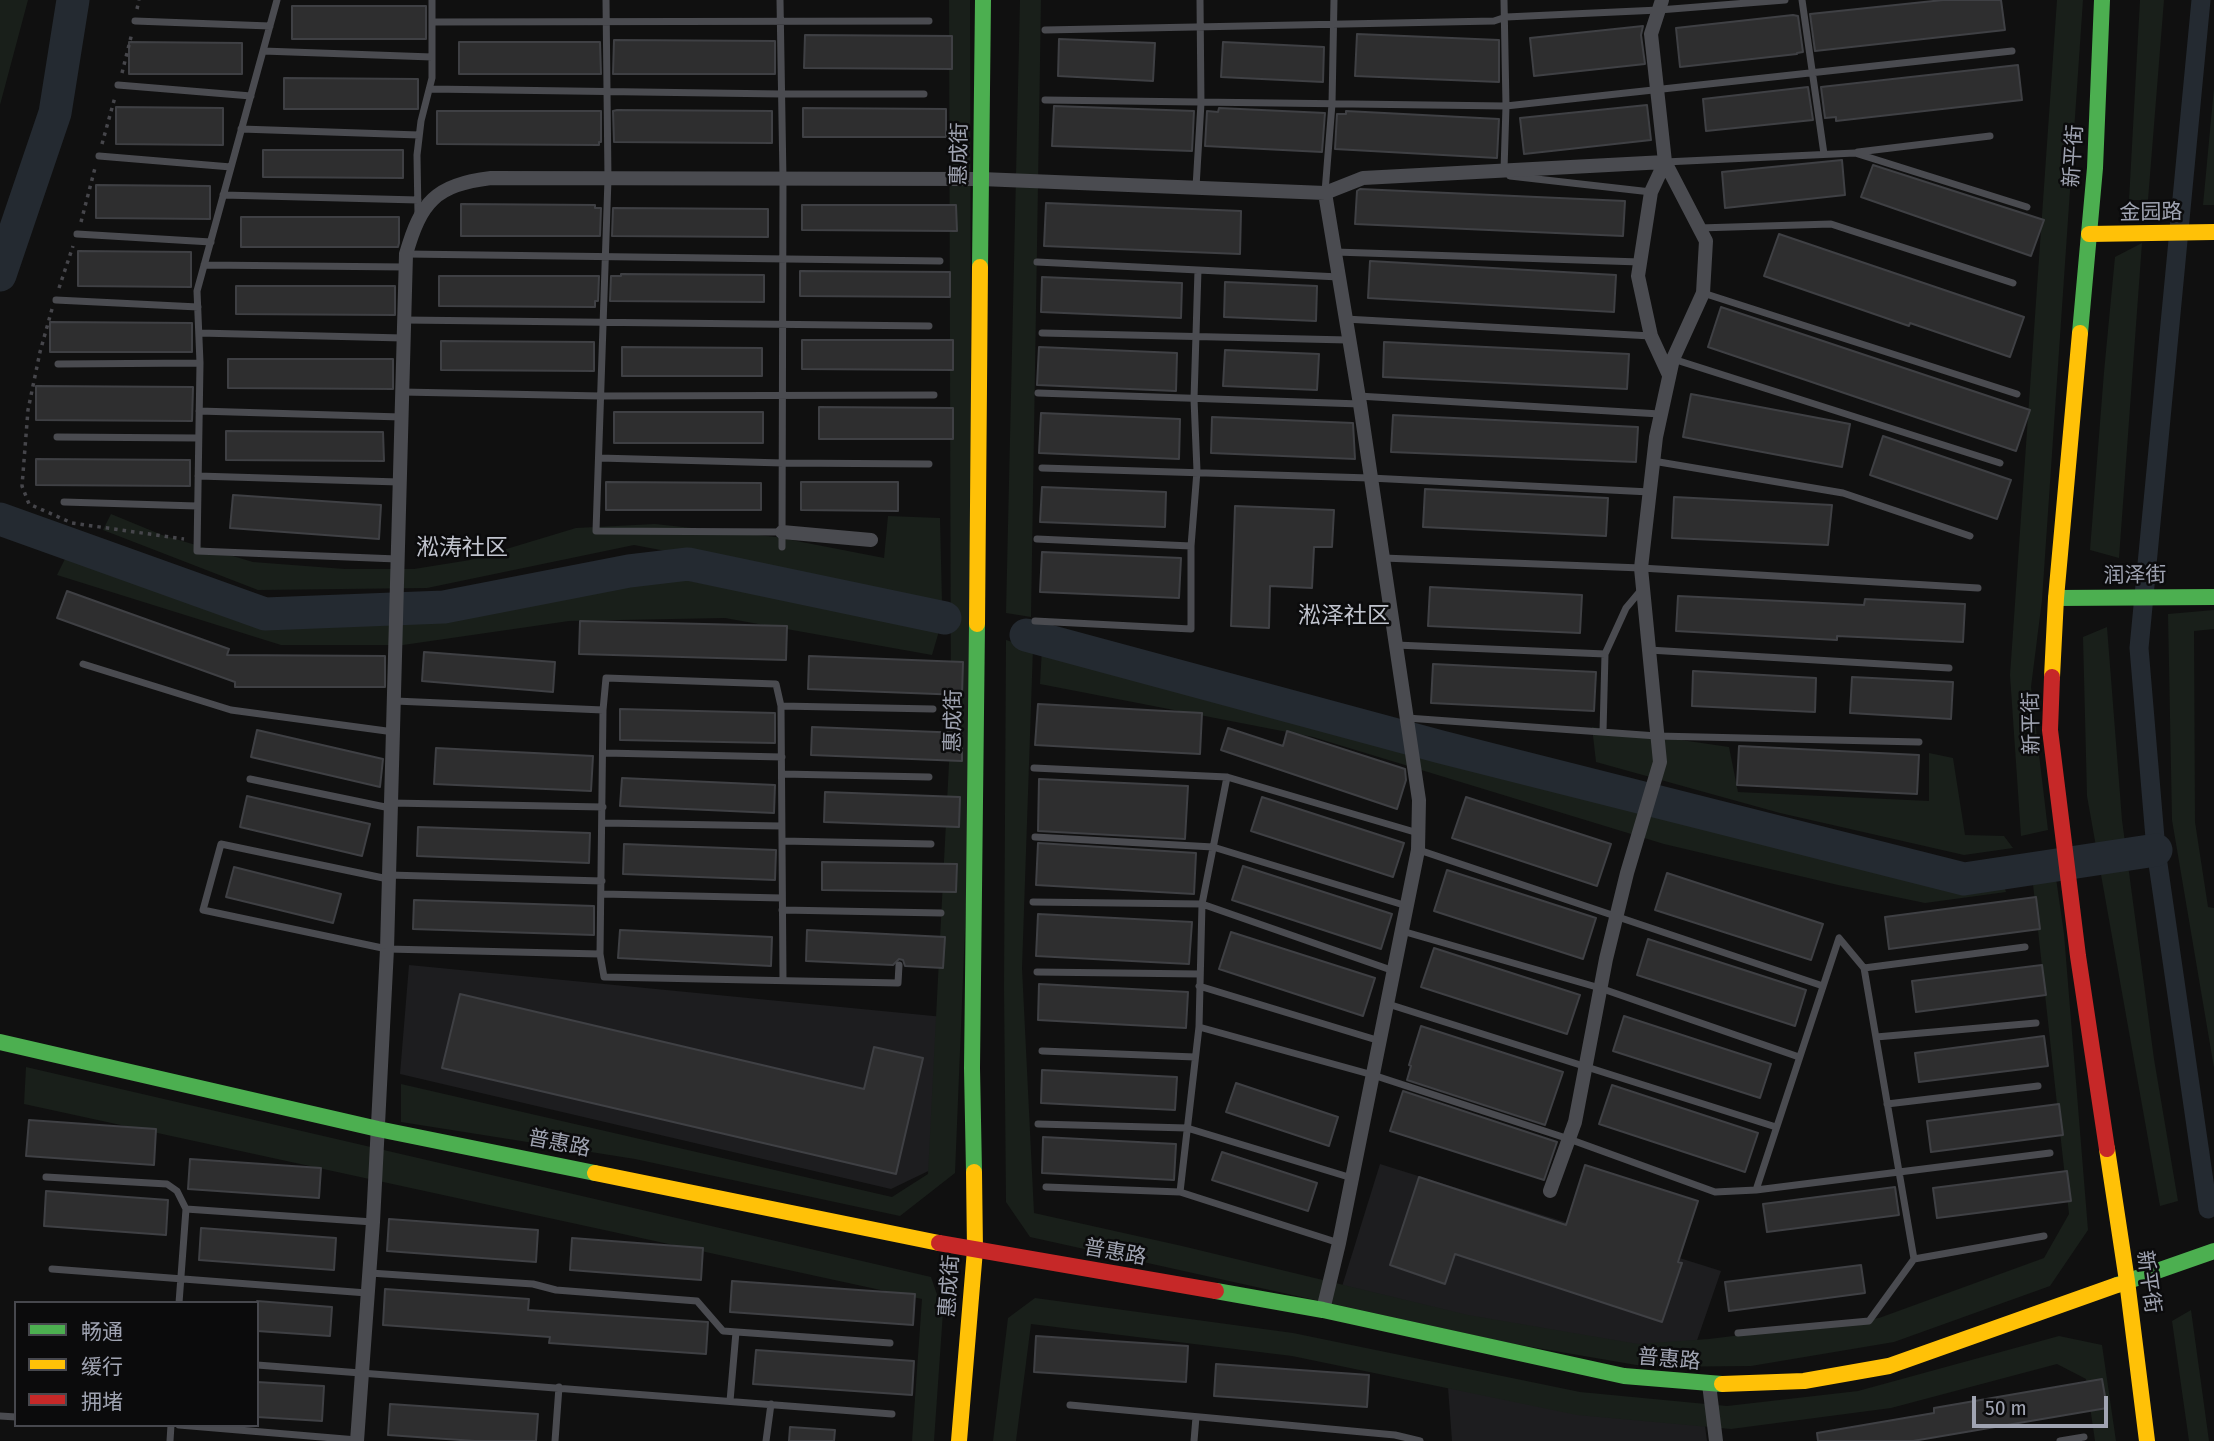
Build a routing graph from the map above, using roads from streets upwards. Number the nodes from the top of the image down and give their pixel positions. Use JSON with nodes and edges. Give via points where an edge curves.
{"nodes":[{"id":1,"x":983,"y":0,"type":"edge"},
{"id":2,"x":2102,"y":0,"type":"edge"},
{"id":3,"x":1661,"y":5,"type":"edge"},
{"id":4,"x":1664,"y":162,"type":"junction"},
{"id":5,"x":981,"y":179,"type":"junction"},
{"id":6,"x":1325,"y":193,"type":"junction"},
{"id":7,"x":2210,"y":232,"type":"edge"},
{"id":8,"x":2089,"y":234,"type":"junction"},
{"id":9,"x":1669,"y":375,"type":"junction"},
{"id":10,"x":782,"y":539,"type":"road end"},
{"id":11,"x":871,"y":540,"type":"dead end"},
{"id":12,"x":2214,"y":597,"type":"edge"},
{"id":13,"x":2056,"y":598,"type":"junction"},
{"id":14,"x":0,"y":1042,"type":"edge"},
{"id":15,"x":379,"y":1129,"type":"junction"},
{"id":16,"x":1550,"y":1191,"type":"dead end"},
{"id":17,"x":975,"y":1250,"type":"junction"},
{"id":18,"x":2214,"y":1251,"type":"edge"},
{"id":19,"x":2127,"y":1281,"type":"junction"},
{"id":20,"x":1323,"y":1310,"type":"junction"},
{"id":21,"x":1709,"y":1384,"type":"junction"},
{"id":22,"x":357,"y":1440,"type":"edge"},
{"id":23,"x":959,"y":1441,"type":"edge"},
{"id":24,"x":1716,"y":1441,"type":"edge"},
{"id":25,"x":2147,"y":1441,"type":"edge"}],
"edges":[{"from":1,"to":5,"type":"main road","name":"惠成街"},
{"from":2,"to":8,"type":"main road","name":"新平街"},
{"from":3,"to":4,"type":"street","via":[[1651,34]]},
{"from":4,"to":6,"type":"street","via":[[1363,178]]},
{"from":4,"to":9,"type":"street","via":[[1651,192],[1638,276],[1651,336]]},
{"from":4,"to":9,"type":"street","via":[[1706,241],[1703,293]]},
{"from":5,"to":6,"type":"street"},
{"from":5,"to":15,"type":"street","via":[[475,180],[434,197],[418,219],[406,261]]},
{"from":5,"to":17,"type":"main road","name":"惠成街","via":[[972,1055]]},
{"from":6,"to":20,"type":"street","via":[[1407,718],[1419,833]]},
{"from":7,"to":8,"type":"main road","name":"金园路"},
{"from":8,"to":13,"type":"main road","name":"新平街"},
{"from":9,"to":16,"type":"street","via":[[1641,568],[1660,762],[1616,917],[1575,1122]]},
{"from":10,"to":11,"type":"street"},
{"from":12,"to":13,"type":"main road","name":"润泽街"},
{"from":13,"to":19,"type":"main road","name":"新平街","via":[[2050,730],[2078,956]]},
{"from":14,"to":15,"type":"main road","name":"普惠路"},
{"from":15,"to":17,"type":"main road","name":"普惠路"},
{"from":15,"to":22,"type":"street"},
{"from":17,"to":20,"type":"main road","name":"普惠路"},
{"from":17,"to":23,"type":"main road","name":"惠成街"},
{"from":18,"to":19,"type":"main road","name":"普惠路"},
{"from":19,"to":21,"type":"main road","name":"普惠路","via":[[1889,1366],[1804,1381]]},
{"from":19,"to":25,"type":"main road","name":"新平街"},
{"from":20,"to":21,"type":"main road","name":"普惠路","via":[[1624,1377]]},
{"from":21,"to":24,"type":"street"}]}
